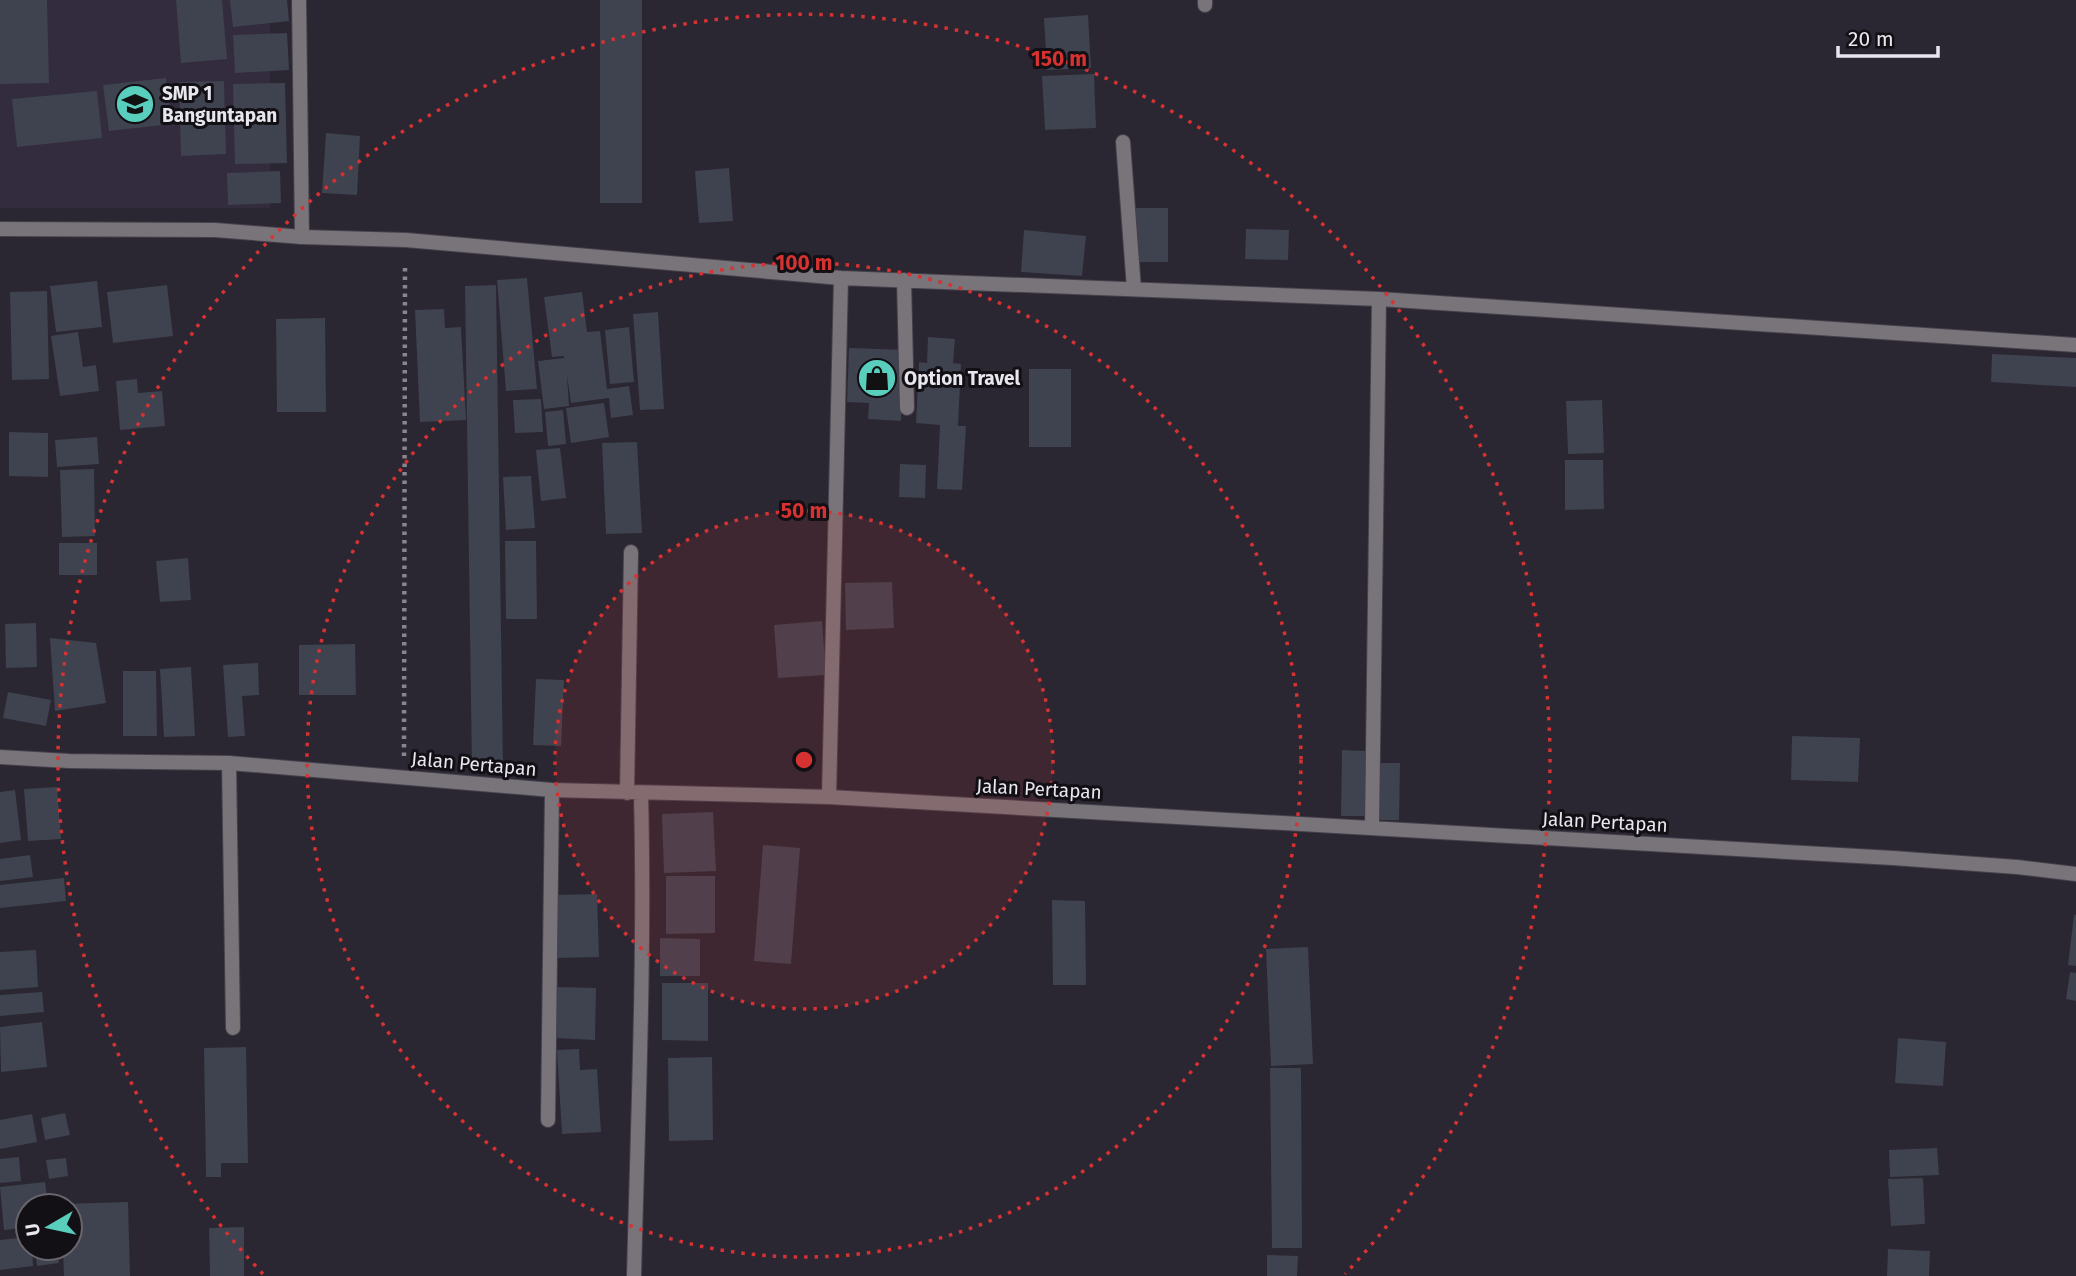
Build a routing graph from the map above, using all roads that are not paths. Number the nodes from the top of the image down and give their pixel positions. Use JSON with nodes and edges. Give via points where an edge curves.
{"nodes":[{"id":1,"x":299,"y":0,"type":"edge"},
{"id":2,"x":1123,"y":142,"type":"dead end"},
{"id":3,"x":0,"y":229,"type":"edge"},
{"id":4,"x":302,"y":237,"type":"junction"},
{"id":5,"x":841,"y":278,"type":"junction"},
{"id":6,"x":904,"y":280,"type":"junction"},
{"id":7,"x":1134,"y":289,"type":"junction"},
{"id":8,"x":1379,"y":299,"type":"junction"},
{"id":9,"x":2076,"y":345,"type":"edge"},
{"id":10,"x":907,"y":408,"type":"dead end"},
{"id":11,"x":631,"y":552,"type":"dead end"},
{"id":12,"x":0,"y":757,"type":"edge"},
{"id":13,"x":229,"y":763,"type":"junction"},
{"id":14,"x":552,"y":790,"type":"junction"},
{"id":15,"x":634,"y":793,"type":"junction"},
{"id":16,"x":830,"y":797,"type":"junction"},
{"id":17,"x":1372,"y":827,"type":"junction"},
{"id":18,"x":2076,"y":874,"type":"edge"},
{"id":19,"x":233,"y":1028,"type":"dead end"},
{"id":20,"x":548,"y":1120,"type":"dead end"},
{"id":21,"x":634,"y":1276,"type":"edge"}],
"edges":[{"from":1,"to":4,"type":"street"},
{"from":2,"to":7,"type":"street"},
{"from":3,"to":4,"type":"street","via":[[215,230]]},
{"from":4,"to":5,"type":"street","via":[[405,240]]},
{"from":5,"to":6,"type":"street"},
{"from":5,"to":16,"type":"street"},
{"from":6,"to":7,"type":"street"},
{"from":6,"to":10,"type":"street"},
{"from":7,"to":8,"type":"street"},
{"from":8,"to":9,"type":"street"},
{"from":8,"to":17,"type":"street"},
{"from":11,"to":15,"type":"street"},
{"from":12,"to":13,"type":"street","name":"Jalan Pertapan"},
{"from":13,"to":14,"type":"street","name":"Jalan Pertapan"},
{"from":13,"to":19,"type":"street"},
{"from":14,"to":15,"type":"street","name":"Jalan Pertapan"},
{"from":14,"to":20,"type":"street"},
{"from":15,"to":16,"type":"street","name":"Jalan Pertapan"},
{"from":15,"to":21,"type":"street","via":[[643,875]]},
{"from":16,"to":17,"type":"street","name":"Jalan Pertapan"},
{"from":17,"to":18,"type":"street","name":"Jalan Pertapan","via":[[1893,858]]}]}
